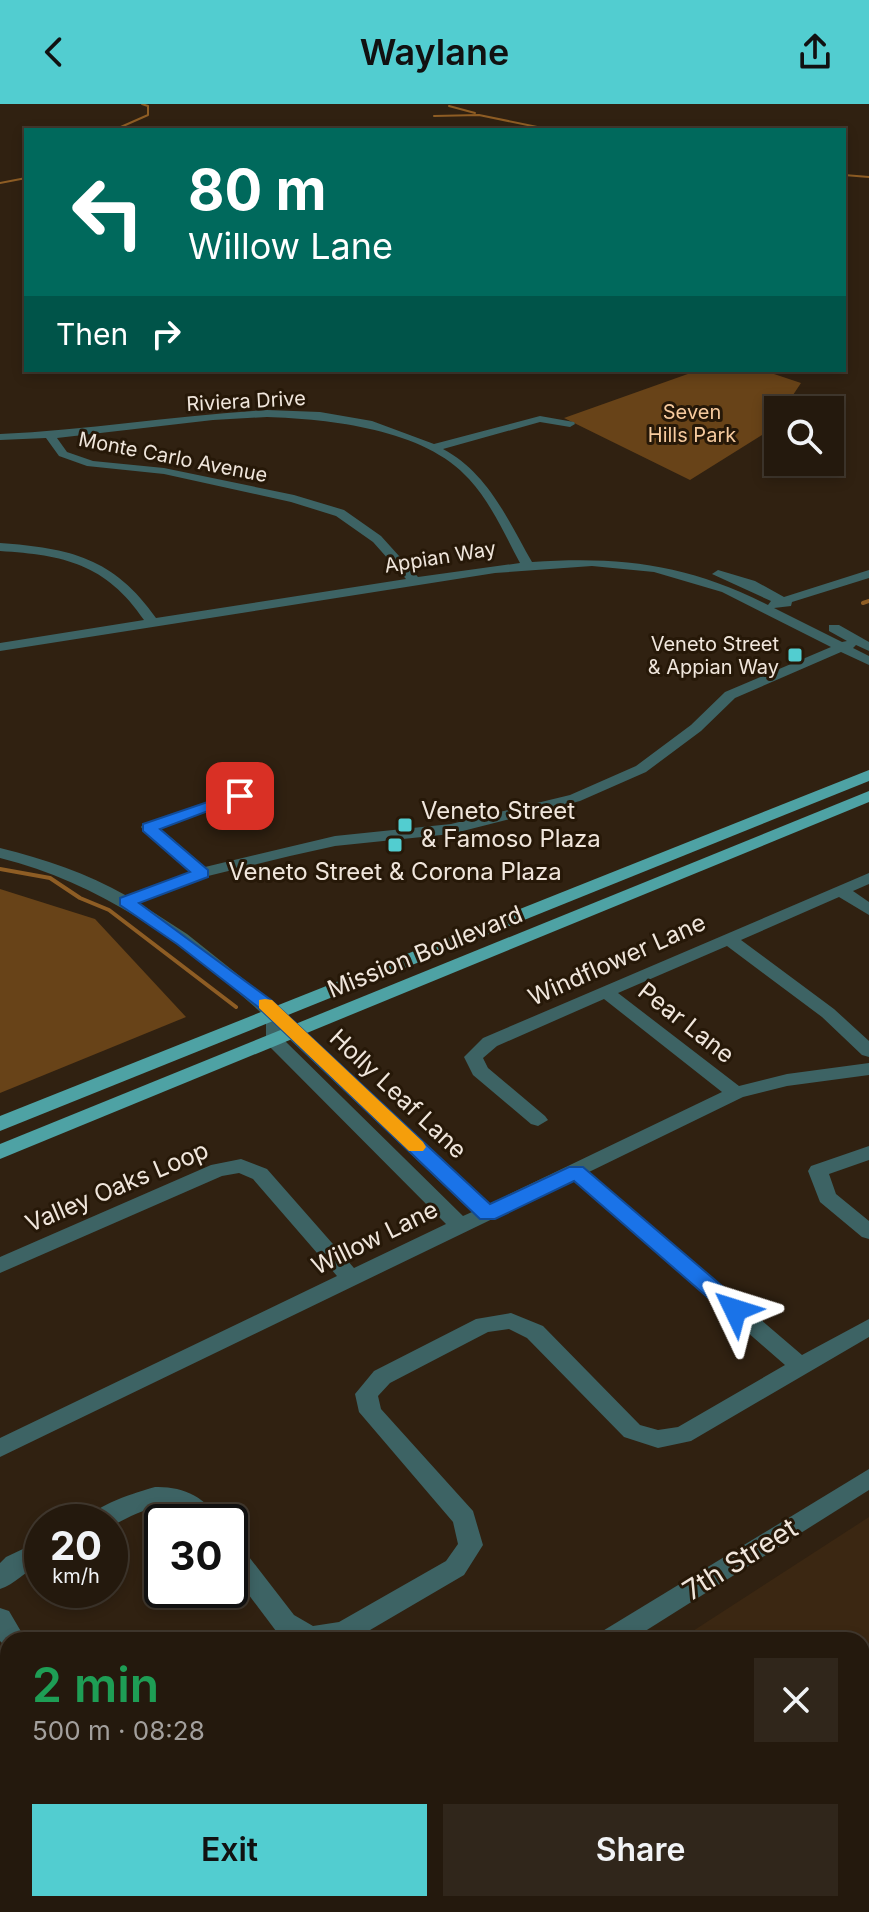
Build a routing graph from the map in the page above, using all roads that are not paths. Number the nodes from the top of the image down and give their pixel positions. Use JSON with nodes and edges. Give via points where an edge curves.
{"nodes":[{"id":1,"x":570,"y":424,"type":"dead end"},
{"id":2,"x":50,"y":436,"type":"junction"},
{"id":3,"x":0,"y":437,"type":"edge"},
{"id":4,"x":434,"y":448,"type":"junction"},
{"id":5,"x":0,"y":547,"type":"edge"},
{"id":6,"x":524,"y":560,"type":"junction"},
{"id":7,"x":869,"y":574,"type":"edge"},
{"id":8,"x":410,"y":577,"type":"junction"},
{"id":9,"x":783,"y":601,"type":"junction"},
{"id":10,"x":767,"y":607,"type":"junction"},
{"id":11,"x":149,"y":618,"type":"junction"},
{"id":12,"x":0,"y":637,"type":"edge"},
{"id":13,"x":864,"y":644,"type":"edge"},
{"id":14,"x":0,"y":647,"type":"edge"},
{"id":15,"x":842,"y":647,"type":"junction"},
{"id":16,"x":869,"y":661,"type":"edge"},
{"id":17,"x":869,"y":775,"type":"edge"},
{"id":18,"x":240,"y":796,"type":"dead end"},
{"id":19,"x":869,"y":796,"type":"edge"},
{"id":20,"x":0,"y":853,"type":"edge"},
{"id":21,"x":202,"y":873,"type":"junction"},
{"id":22,"x":869,"y":878,"type":"edge"},
{"id":23,"x":840,"y":890,"type":"junction"},
{"id":24,"x":126,"y":902,"type":"junction"},
{"id":25,"x":869,"y":910,"type":"edge"},
{"id":26,"x":728,"y":938,"type":"junction"},
{"id":27,"x":606,"y":992,"type":"junction"},
{"id":28,"x":275,"y":1013,"type":"junction"},
{"id":29,"x":296,"y":1033,"type":"junction"},
{"id":30,"x":275,"y":1041,"type":"junction"},
{"id":31,"x":869,"y":1051,"type":"edge"},
{"id":32,"x":869,"y":1069,"type":"edge"},
{"id":33,"x":736,"y":1093,"type":"junction"},
{"id":34,"x":538,"y":1120,"type":"dead end"},
{"id":35,"x":0,"y":1124,"type":"edge"},
{"id":36,"x":0,"y":1152,"type":"edge"},
{"id":37,"x":869,"y":1153,"type":"edge"},
{"id":38,"x":576,"y":1171,"type":"junction"},
{"id":39,"x":487,"y":1214,"type":"junction"},
{"id":40,"x":460,"y":1226,"type":"junction"},
{"id":41,"x":869,"y":1232,"type":"edge"},
{"id":42,"x":0,"y":1266,"type":"edge"},
{"id":43,"x":351,"y":1278,"type":"junction"},
{"id":44,"x":869,"y":1327,"type":"edge"},
{"id":45,"x":801,"y":1367,"type":"junction"},
{"id":46,"x":0,"y":1448,"type":"edge"},
{"id":47,"x":869,"y":1478,"type":"edge"},
{"id":48,"x":190,"y":1504,"type":"edge"},
{"id":49,"x":128,"y":1506,"type":"edge"},
{"id":50,"x":24,"y":1559,"type":"edge"},
{"id":51,"x":248,"y":1575,"type":"edge"},
{"id":52,"x":0,"y":1579,"type":"edge"},
{"id":53,"x":302,"y":1632,"type":"edge"},
{"id":54,"x":344,"y":1632,"type":"edge"},
{"id":55,"x":623,"y":1632,"type":"edge"}],
"edges":[{"from":1,"to":4,"type":"street","via":[[540,419]]},
{"from":2,"to":3,"type":"street","name":"Riviera Drive"},
{"from":2,"to":4,"type":"street","name":"Riviera Drive","via":[[293,413],[379,427]]},
{"from":2,"to":8,"type":"street","name":"Monte Carlo Avenue","via":[[63,454],[91,464],[177,474],[340,513],[364,527]]},
{"from":4,"to":6,"type":"street","name":"Riviera Drive","via":[[474,477]]},
{"from":5,"to":11,"type":"street","via":[[56,551],[89,562],[128,587]]},
{"from":6,"to":8,"type":"street","name":"Appian Way"},
{"from":6,"to":9,"type":"street","name":"Appian Way","via":[[590,553],[672,562],[750,584]]},
{"from":6,"to":10,"type":"street","name":"Appian Way","via":[[655,568],[685,574]]},
{"from":7,"to":9,"type":"street"},
{"from":8,"to":11,"type":"street","name":"Appian Way"},
{"from":9,"to":10,"type":"street"},
{"from":9,"to":13,"type":"street","name":"Appian Way"},
{"from":10,"to":15,"type":"street","name":"Appian Way"},
{"from":11,"to":12,"type":"street","name":"Appian Way"},
{"from":11,"to":14,"type":"street","name":"Appian Way"},
{"from":13,"to":15,"type":"street"},
{"from":15,"to":16,"type":"street","name":"Appian Way"},
{"from":15,"to":21,"type":"street","via":[[766,675],[730,695],[641,769],[575,798],[451,829],[335,841]]},
{"from":17,"to":28,"type":"main road","name":"Mission Boulevard"},
{"from":18,"to":21,"type":"street","via":[[149,827]]},
{"from":19,"to":29,"type":"main road","name":"Mission Boulevard"},
{"from":20,"to":24,"type":"street","name":"Holly Leaf Lane","via":[[37,859]]},
{"from":21,"to":24,"type":"street"},
{"from":22,"to":23,"type":"street","name":"Windflower Lane"},
{"from":23,"to":25,"type":"street"},
{"from":23,"to":26,"type":"street","name":"Windflower Lane"},
{"from":24,"to":28,"type":"street","name":"Holly Leaf Lane"},
{"from":26,"to":27,"type":"street","name":"Windflower Lane"},
{"from":26,"to":31,"type":"street","via":[[828,1013]]},
{"from":27,"to":33,"type":"street","name":"Pear Lane"},
{"from":27,"to":34,"type":"street","name":"Windflower Lane","via":[[490,1042],[473,1057],[480,1071]]},
{"from":28,"to":29,"type":"street","name":"Holly Leaf Lane"},
{"from":28,"to":30,"type":"street"},
{"from":28,"to":35,"type":"main road","name":"Mission Boulevard"},
{"from":29,"to":30,"type":"main road","name":"Mission Boulevard"},
{"from":29,"to":39,"type":"street","name":"Holly Leaf Lane"},
{"from":30,"to":36,"type":"main road","name":"Mission Boulevard"},
{"from":30,"to":40,"type":"street","name":"Holly Leaf Lane"},
{"from":32,"to":33,"type":"street","name":"Willow Lane"},
{"from":33,"to":38,"type":"street","name":"Willow Lane"},
{"from":37,"to":41,"type":"street","via":[[818,1171],[827,1197]]},
{"from":38,"to":39,"type":"street","name":"Willow Lane"},
{"from":38,"to":45,"type":"street"},
{"from":39,"to":40,"type":"street","name":"Willow Lane"},
{"from":40,"to":43,"type":"street","name":"Willow Lane"},
{"from":42,"to":43,"type":"street","name":"Valley Oaks Loop","via":[[218,1170],[241,1166],[260,1174]]},
{"from":43,"to":46,"type":"street","name":"Willow Lane"},
{"from":44,"to":45,"type":"street"},
{"from":45,"to":54,"type":"street","via":[[683,1435],[658,1439],[632,1431],[535,1332],[511,1321],[484,1325],[382,1377],[366,1394],[370,1412],[464,1518],[471,1545],[455,1568]]},
{"from":47,"to":55,"type":"street","name":"7th Street"},
{"from":48,"to":49,"type":"street","via":[[173,1494]]},
{"from":50,"to":52,"type":"street"},
{"from":51,"to":53,"type":"street","via":[[285,1623]]}]}
